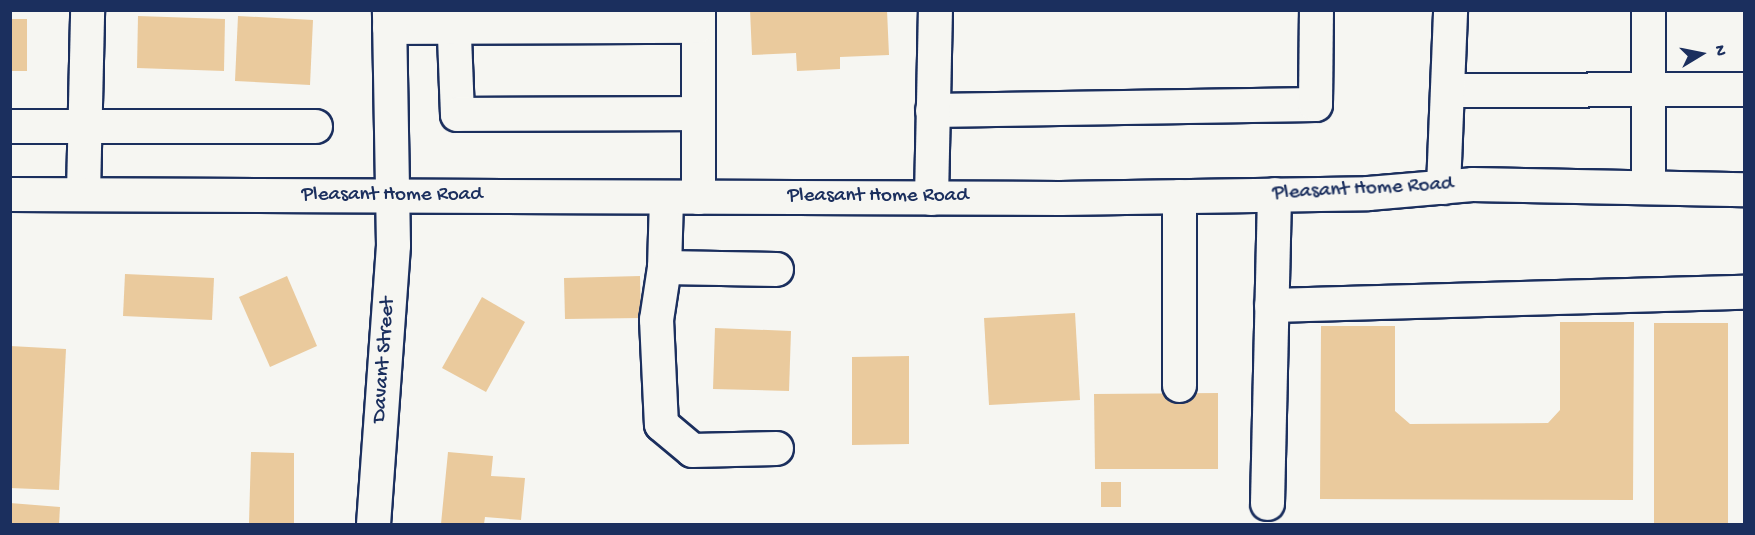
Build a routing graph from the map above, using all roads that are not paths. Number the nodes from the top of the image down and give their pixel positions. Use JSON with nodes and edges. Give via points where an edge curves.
{"nodes":[{"id":1,"x":87,"y":10,"type":"edge"},
{"id":2,"x":935,"y":10,"type":"edge"},
{"id":3,"x":1316,"y":10,"type":"edge"},
{"id":4,"x":1450,"y":10,"type":"edge"},
{"id":5,"x":1648,"y":10,"type":"edge"},
{"id":6,"x":698,"y":18,"type":"edge"},
{"id":7,"x":389,"y":19,"type":"edge"},
{"id":8,"x":453,"y":19,"type":"edge"},
{"id":9,"x":1744,"y":89,"type":"edge"},
{"id":10,"x":1447,"y":90,"type":"junction"},
{"id":11,"x":1648,"y":90,"type":"junction"},
{"id":12,"x":932,"y":110,"type":"junction"},
{"id":13,"x":698,"y":113,"type":"junction"},
{"id":14,"x":10,"y":126,"type":"edge"},
{"id":15,"x":83,"y":126,"type":"junction"},
{"id":16,"x":315,"y":126,"type":"dead end"},
{"id":17,"x":1443,"y":187,"type":"junction"},
{"id":18,"x":1648,"y":187,"type":"junction"},
{"id":19,"x":1744,"y":189,"type":"edge"},
{"id":20,"x":84,"y":193,"type":"junction"},
{"id":21,"x":10,"y":194,"type":"edge"},
{"id":22,"x":1274,"y":195,"type":"junction"},
{"id":23,"x":392,"y":196,"type":"junction"},
{"id":24,"x":1179,"y":196,"type":"junction"},
{"id":25,"x":682,"y":197,"type":"junction"},
{"id":26,"x":931,"y":198,"type":"junction"},
{"id":27,"x":664,"y":267,"type":"junction"},
{"id":28,"x":776,"y":269,"type":"dead end"},
{"id":29,"x":1744,"y":292,"type":"edge"},
{"id":30,"x":1271,"y":305,"type":"junction"},
{"id":31,"x":1179,"y":385,"type":"dead end"},
{"id":32,"x":776,"y":448,"type":"dead end"},
{"id":33,"x":1267,"y":503,"type":"dead end"},
{"id":34,"x":374,"y":525,"type":"edge"}],
"edges":[{"from":1,"to":15,"type":"main road"},
{"from":2,"to":12,"type":"main road"},
{"from":3,"to":12,"type":"main road","via":[[1315,104]]},
{"from":4,"to":10,"type":"main road"},
{"from":5,"to":11,"type":"main road"},
{"from":6,"to":8,"type":"main road"},
{"from":6,"to":13,"type":"main road"},
{"from":7,"to":8,"type":"main road"},
{"from":7,"to":23,"type":"main road","name":"Davant Street"},
{"from":8,"to":13,"type":"main road","via":[[457,114]]},
{"from":9,"to":11,"type":"main road"},
{"from":10,"to":11,"type":"main road"},
{"from":10,"to":17,"type":"main road"},
{"from":11,"to":18,"type":"main road"},
{"from":12,"to":26,"type":"main road"},
{"from":13,"to":25,"type":"main road"},
{"from":14,"to":15,"type":"main road"},
{"from":15,"to":16,"type":"main road"},
{"from":15,"to":20,"type":"main road"},
{"from":17,"to":18,"type":"main road","name":"Pleasant Home Road"},
{"from":17,"to":22,"type":"main road","name":"Pleasant Home Road"},
{"from":18,"to":19,"type":"main road","name":"Pleasant Home Road"},
{"from":20,"to":21,"type":"main road","name":"Pleasant Home Road"},
{"from":20,"to":23,"type":"main road","name":"Pleasant Home Road"},
{"from":22,"to":24,"type":"main road","name":"Pleasant Home Road"},
{"from":22,"to":30,"type":"main road"},
{"from":23,"to":25,"type":"main road","name":"Pleasant Home Road"},
{"from":23,"to":34,"type":"main road","name":"Davant Street","via":[[393,245]]},
{"from":24,"to":26,"type":"main road","name":"Pleasant Home Road"},
{"from":24,"to":31,"type":"main road"},
{"from":25,"to":26,"type":"main road","name":"Pleasant Home Road"},
{"from":25,"to":27,"type":"main road"},
{"from":27,"to":28,"type":"main road"},
{"from":27,"to":32,"type":"main road","via":[[656,319],[661,424],[692,450]]},
{"from":29,"to":30,"type":"main road"},
{"from":30,"to":33,"type":"main road"}]}
